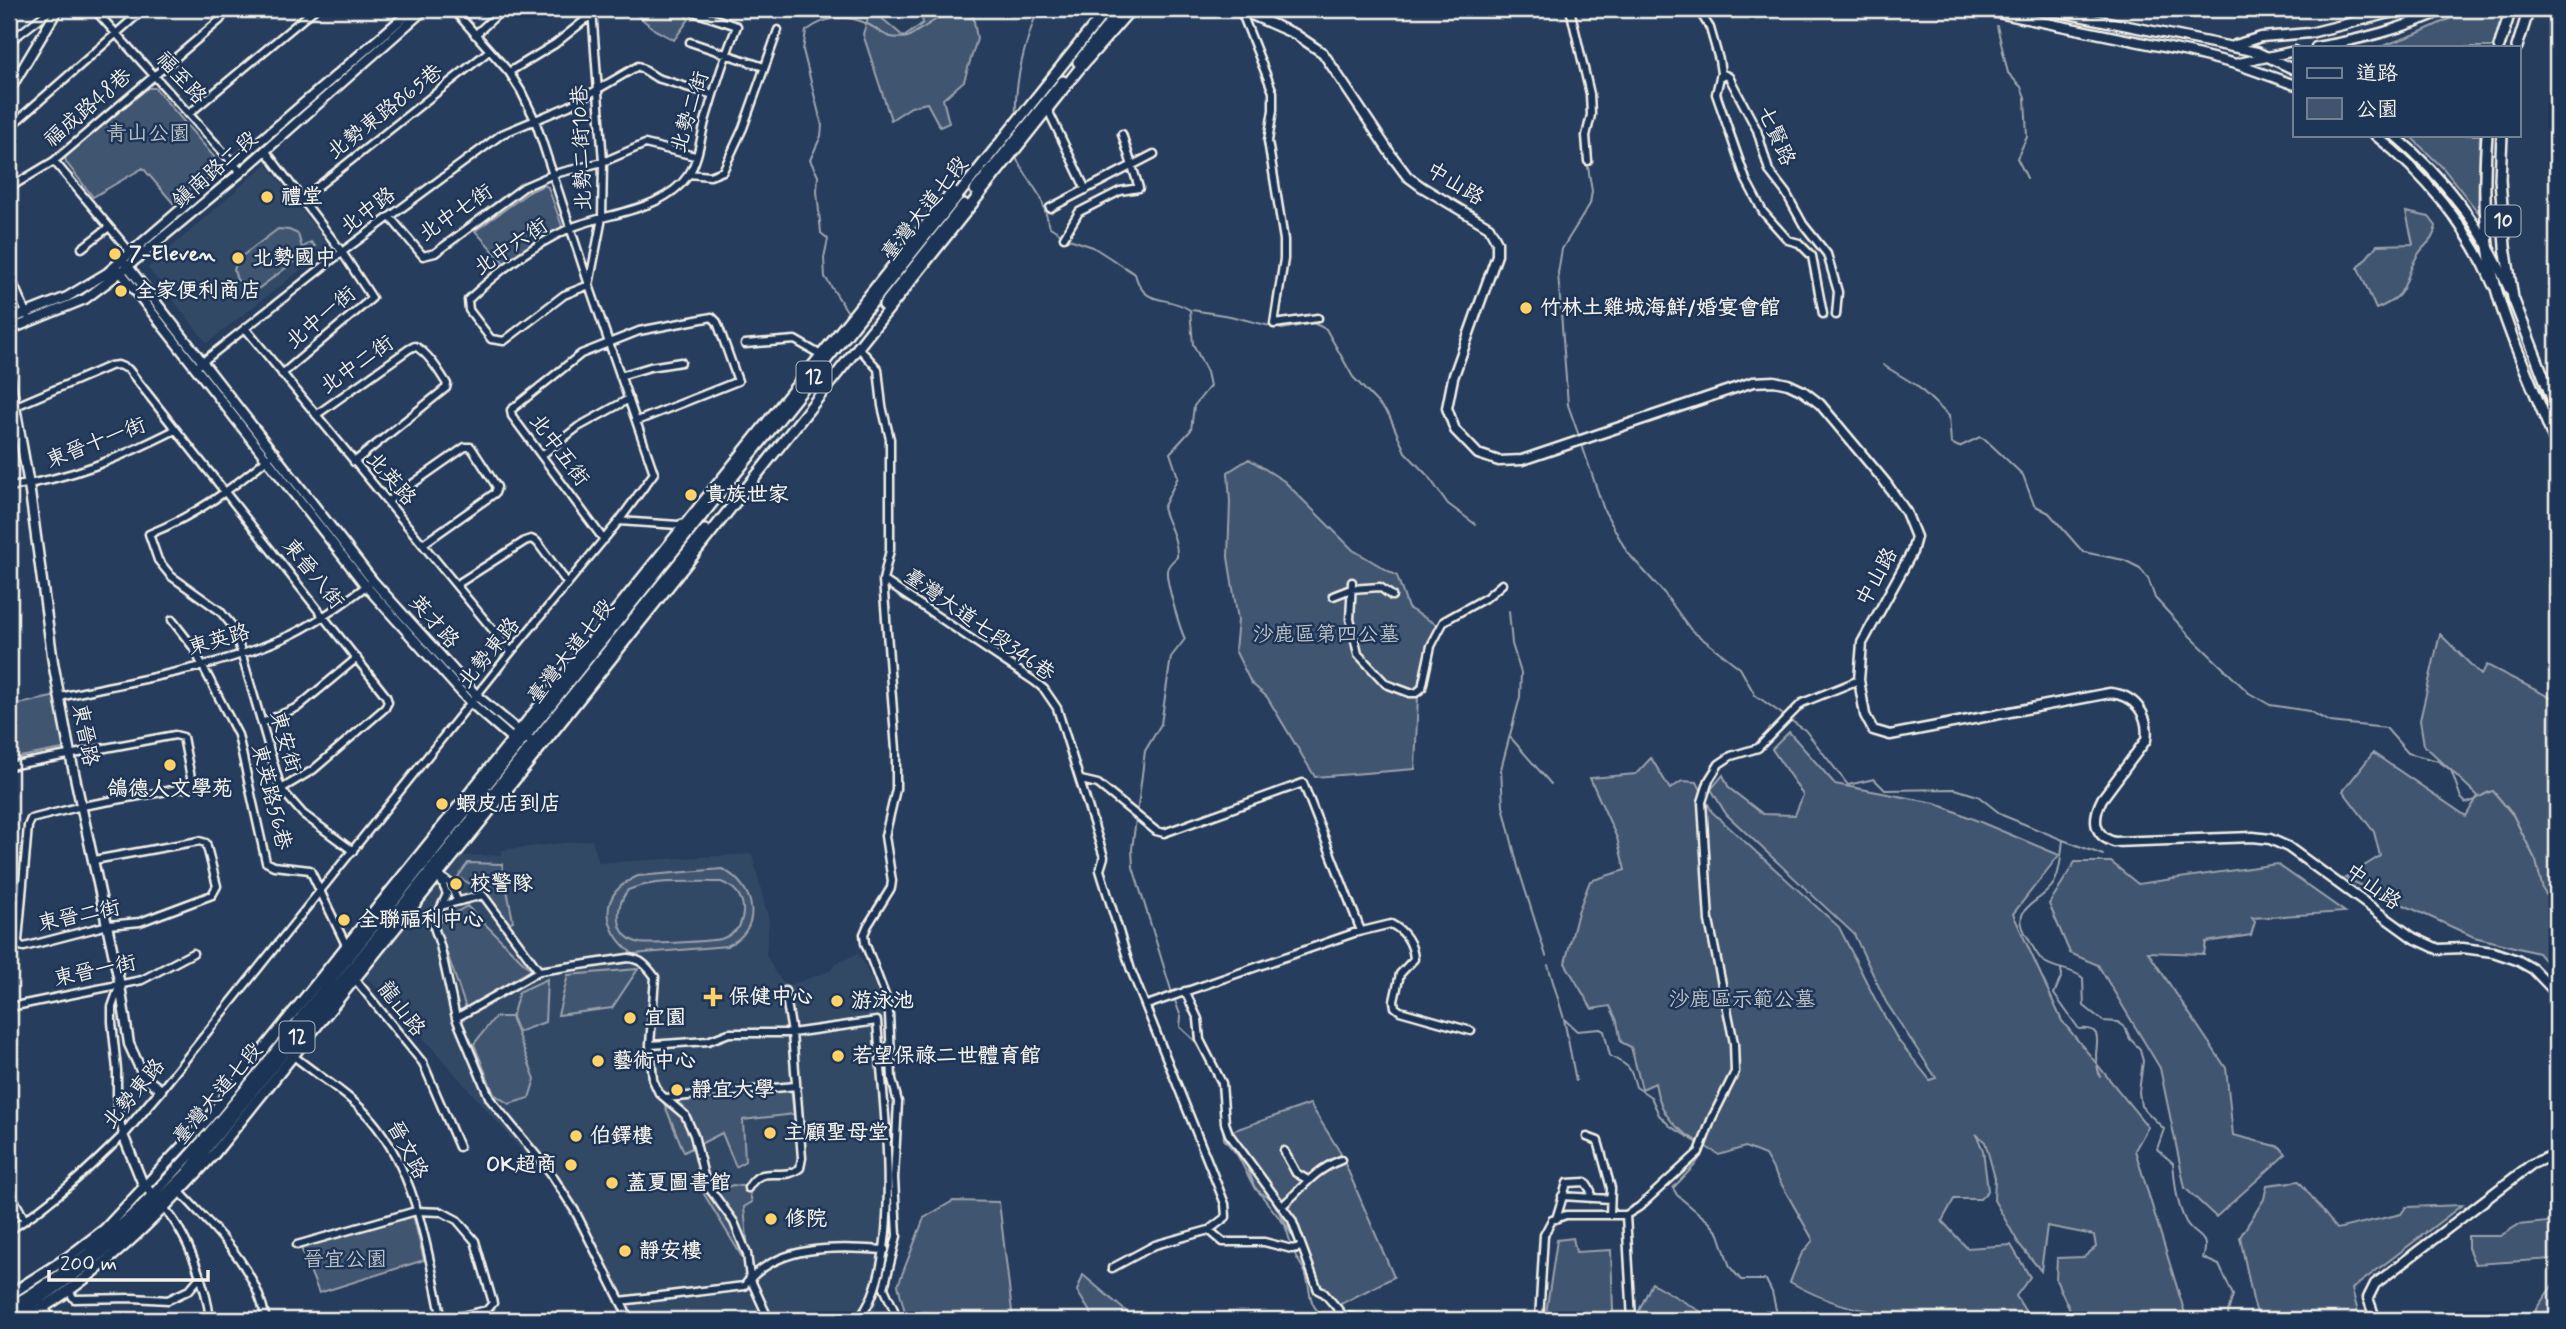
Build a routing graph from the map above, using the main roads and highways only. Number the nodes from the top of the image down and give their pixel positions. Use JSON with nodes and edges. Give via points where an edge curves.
{"nodes":[{"id":1,"x":1100,"y":9,"type":"edge"},
{"id":2,"x":1107,"y":9,"type":"edge"},
{"id":3,"x":1121,"y":9,"type":"edge"},
{"id":4,"x":1131,"y":9,"type":"edge"},
{"id":5,"x":2511,"y":9,"type":"edge"},
{"id":6,"x":2529,"y":9,"type":"edge"},
{"id":7,"x":2499,"y":46,"type":"edge"},
{"id":8,"x":2517,"y":46,"type":"edge"},
{"id":9,"x":1079,"y":69,"type":"junction"},
{"id":10,"x":1021,"y":133,"type":"junction"},
{"id":11,"x":2487,"y":136,"type":"edge"},
{"id":12,"x":2502,"y":136,"type":"edge"},
{"id":13,"x":2557,"y":411,"type":"edge"},
{"id":14,"x":2557,"y":448,"type":"edge"},
{"id":15,"x":700,"y":528,"type":"junction"},
{"id":16,"x":524,"y":746,"type":"junction"},
{"id":17,"x":428,"y":866,"type":"junction"},
{"id":18,"x":287,"y":1051,"type":"junction"},
{"id":19,"x":159,"y":1202,"type":"junction"},
{"id":20,"x":9,"y":1295,"type":"edge"},
{"id":21,"x":41,"y":1299,"type":"junction"},
{"id":22,"x":9,"y":1307,"type":"edge"},
{"id":23,"x":9,"y":1317,"type":"edge"},
{"id":24,"x":21,"y":1320,"type":"edge"}],
"edges":[{"from":1,"to":15,"type":"main road","name":"臺灣大道七段","number":"12","via":[[821,355]]},
{"from":2,"to":15,"type":"main road","name":"臺灣大道七段","number":"12"},
{"from":3,"to":10,"type":"main road","name":"臺灣大道七段","number":"12"},
{"from":4,"to":9,"type":"main road","name":"臺灣大道七段","number":"12"},
{"from":5,"to":7,"type":"main road"},
{"from":6,"to":8,"type":"main road"},
{"from":9,"to":10,"type":"main road","name":"臺灣大道七段","number":"12"},
{"from":9,"to":15,"type":"main road","name":"臺灣大道七段","number":"12","via":[[858,347]]},
{"from":10,"to":15,"type":"main road","name":"臺灣大道七段","number":"12"},
{"from":11,"to":14,"type":"main road","number":"10","via":[[2489,247],[2499,300]]},
{"from":12,"to":13,"type":"main road","number":"10","via":[[2501,192],[2513,298]]},
{"from":15,"to":16,"type":"main road","name":"臺灣大道七段","number":"12"},
{"from":15,"to":16,"type":"main road","name":"臺灣大道七段","number":"12"},
{"from":16,"to":17,"type":"main road","name":"臺灣大道七段","number":"12"},
{"from":16,"to":17,"type":"main road","name":"臺灣大道七段","number":"12"},
{"from":16,"to":17,"type":"main road","name":"臺灣大道七段","number":"12"},
{"from":17,"to":18,"type":"main road","name":"臺灣大道七段","number":"12"},
{"from":17,"to":18,"type":"main road","name":"臺灣大道七段","number":"12","via":[[354,978]]},
{"from":17,"to":20,"type":"main road","name":"臺灣大道七段","number":"12","via":[[347,947],[206,1121],[105,1229]]},
{"from":18,"to":19,"type":"main road","name":"臺灣大道七段","number":"12"},
{"from":18,"to":19,"type":"main road","name":"臺灣大道七段","number":"12","via":[[180,1192]]},
{"from":19,"to":21,"type":"main road","name":"臺灣大道七段","number":"12"},
{"from":19,"to":21,"type":"main road","name":"臺灣大道七段","number":"12","via":[[119,1251],[68,1289]]},
{"from":21,"to":22,"type":"main road","number":"12"},
{"from":21,"to":23,"type":"main road","number":"12"},
{"from":21,"to":24,"type":"main road","number":"12"}]}
